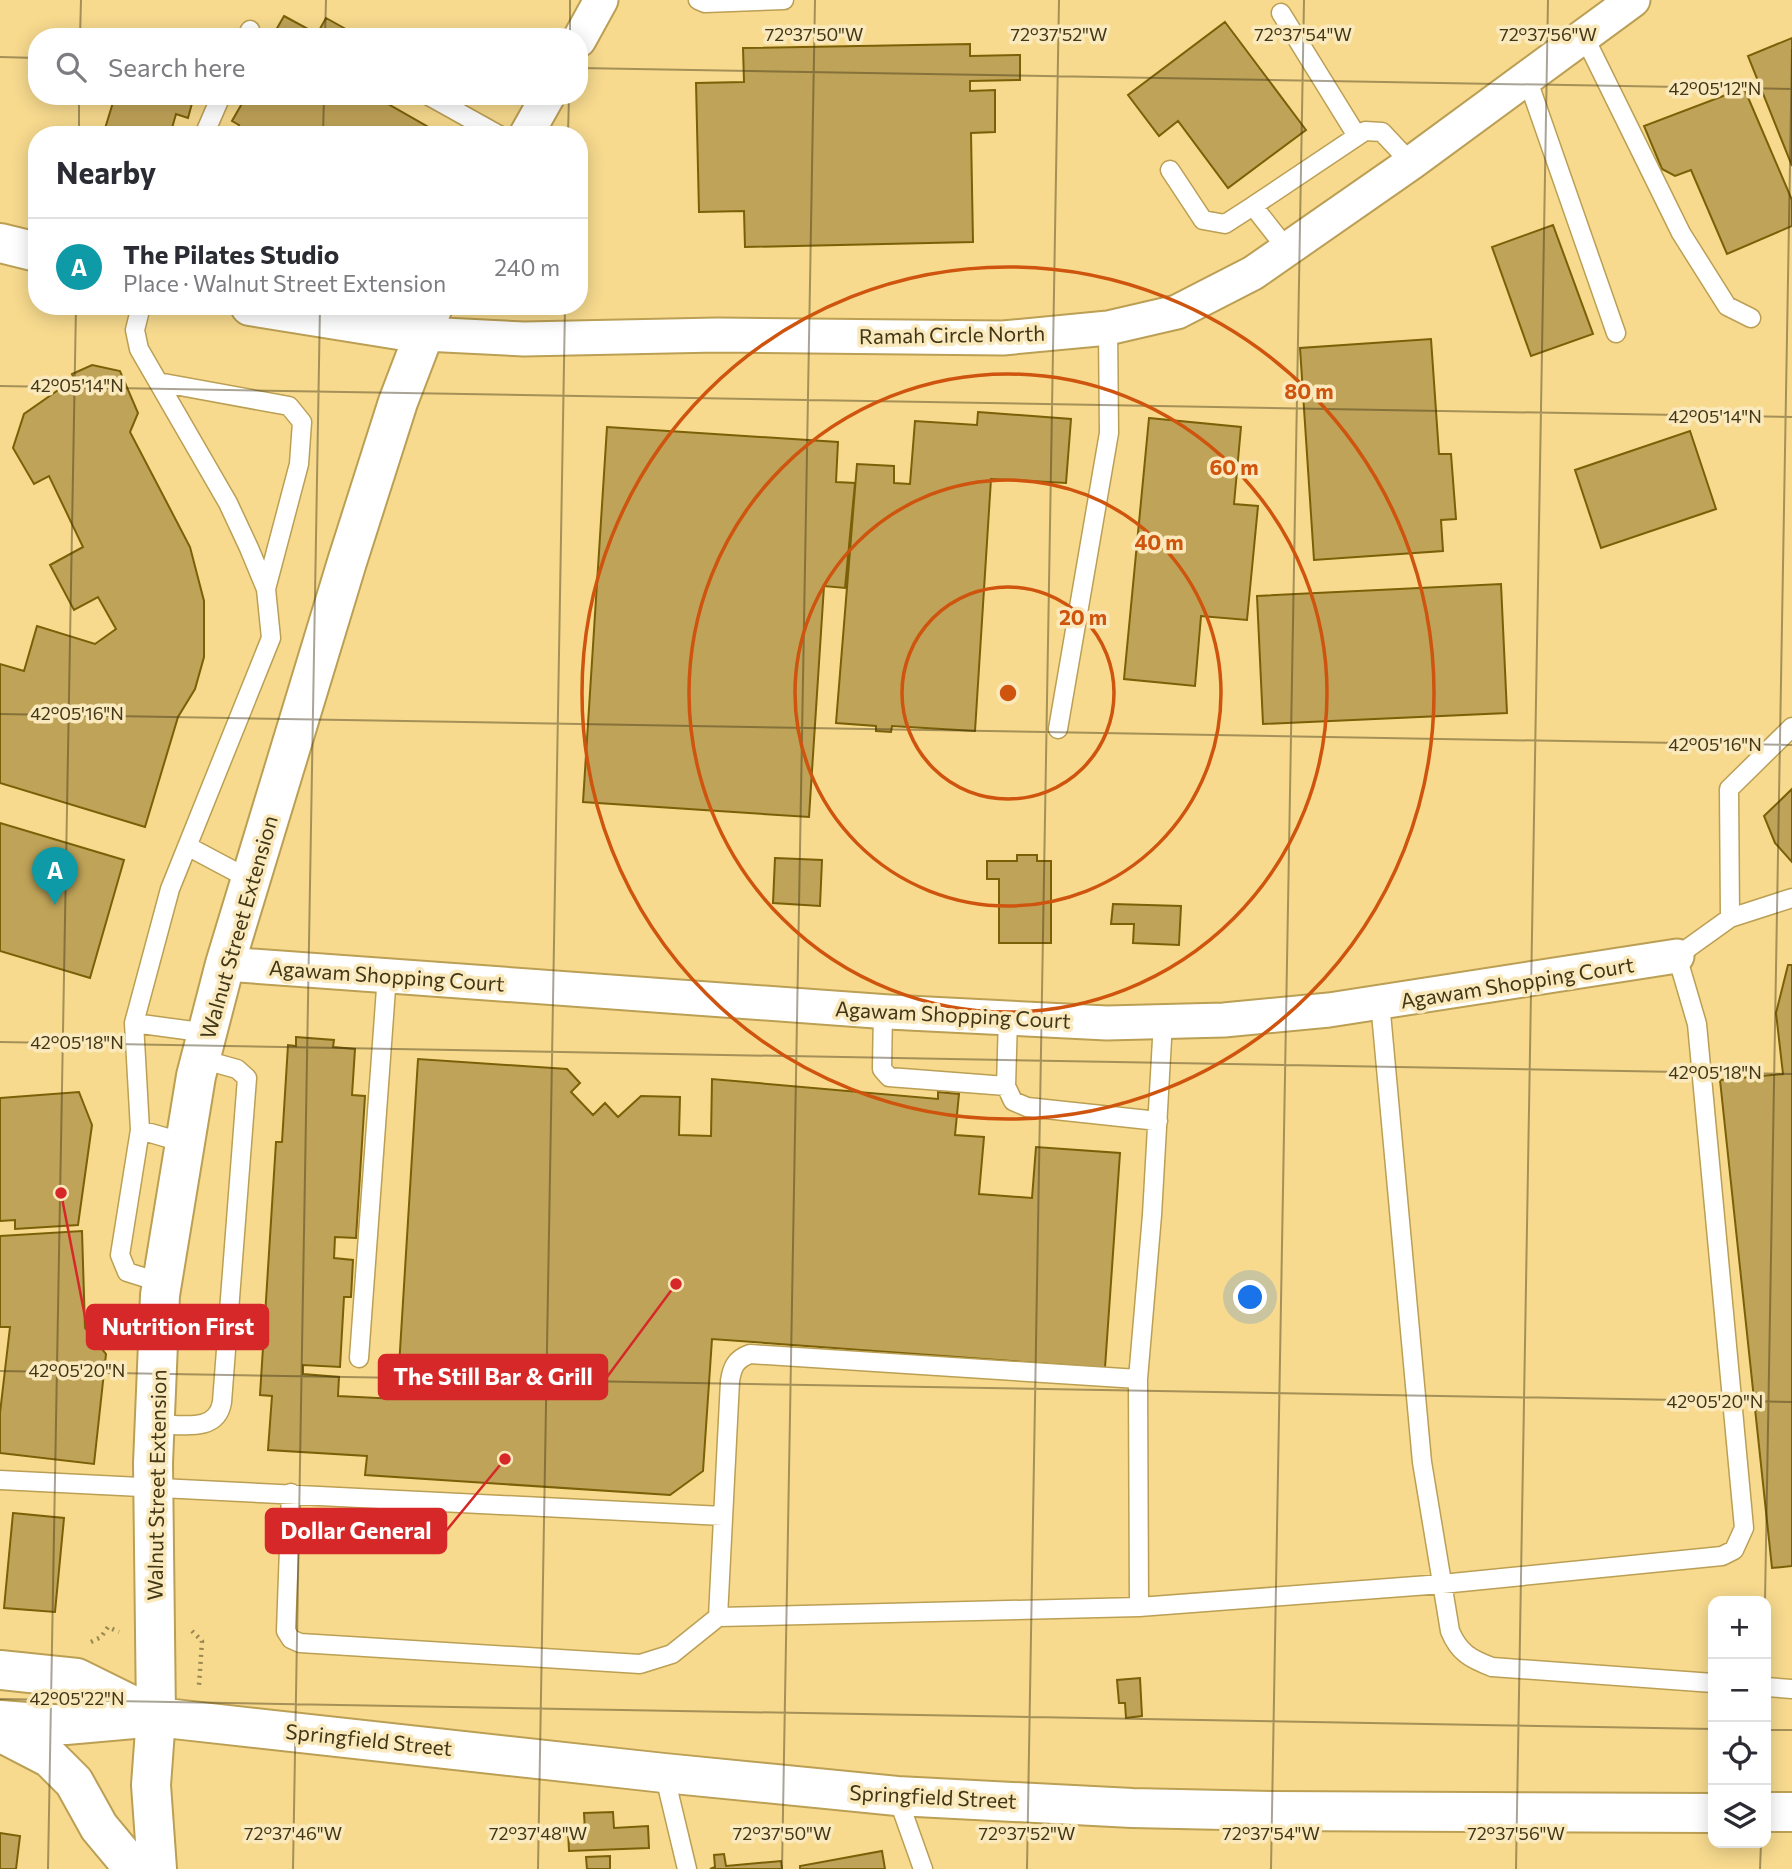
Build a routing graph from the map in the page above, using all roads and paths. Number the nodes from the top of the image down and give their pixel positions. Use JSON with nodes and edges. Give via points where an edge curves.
{"nodes":[{"id":1,"x":601,"y":0,"type":"edge"},
{"id":2,"x":698,"y":0,"type":"edge"},
{"id":3,"x":784,"y":0,"type":"edge"},
{"id":4,"x":1633,"y":0,"type":"edge"},
{"id":5,"x":1281,"y":13,"type":"dead end"},
{"id":6,"x":586,"y":28,"type":"edge"},
{"id":7,"x":1584,"y":36,"type":"junction"},
{"id":8,"x":1527,"y":78,"type":"junction"},
{"id":9,"x":217,"y":105,"type":"edge"},
{"id":10,"x":442,"y":105,"type":"edge"},
{"id":11,"x":543,"y":105,"type":"edge"},
{"id":12,"x":208,"y":126,"type":"edge"},
{"id":13,"x":473,"y":126,"type":"edge"},
{"id":14,"x":531,"y":126,"type":"edge"},
{"id":15,"x":1357,"y":136,"type":"junction"},
{"id":16,"x":1411,"y":163,"type":"junction"},
{"id":17,"x":1170,"y":170,"type":"dead end"},
{"id":18,"x":1253,"y":206,"type":"junction"},
{"id":19,"x":0,"y":243,"type":"edge"},
{"id":20,"x":1286,"y":248,"type":"junction"},
{"id":21,"x":28,"y":250,"type":"edge"},
{"id":22,"x":139,"y":315,"type":"edge"},
{"id":23,"x":358,"y":315,"type":"edge"},
{"id":24,"x":1751,"y":318,"type":"dead end"},
{"id":25,"x":430,"y":320,"type":"edge"},
{"id":26,"x":1108,"y":328,"type":"junction"},
{"id":27,"x":1616,"y":333,"type":"dead end"},
{"id":28,"x":158,"y":382,"type":"junction"},
{"id":29,"x":266,"y":589,"type":"junction"},
{"id":30,"x":1792,"y":727,"type":"edge"},
{"id":31,"x":1058,"y":729,"type":"dead end"},
{"id":32,"x":189,"y":847,"type":"junction"},
{"id":33,"x":251,"y":880,"type":"junction"},
{"id":34,"x":1792,"y":898,"type":"edge"},
{"id":35,"x":1730,"y":918,"type":"junction"},
{"id":36,"x":1677,"y":956,"type":"junction"},
{"id":37,"x":225,"y":964,"type":"junction"},
{"id":38,"x":387,"y":975,"type":"junction"},
{"id":39,"x":1380,"y":1002,"type":"junction"},
{"id":40,"x":883,"y":1012,"type":"junction"},
{"id":41,"x":1008,"y":1018,"type":"junction"},
{"id":42,"x":1163,"y":1022,"type":"junction"},
{"id":43,"x":134,"y":1023,"type":"junction"},
{"id":44,"x":204,"y":1046,"type":"junction"},
{"id":45,"x":1006,"y":1086,"type":"junction"},
{"id":46,"x":1158,"y":1121,"type":"junction"},
{"id":47,"x":140,"y":1130,"type":"junction"},
{"id":48,"x":185,"y":1143,"type":"junction"},
{"id":49,"x":162,"y":1283,"type":"junction"},
{"id":50,"x":359,"y":1358,"type":"dead end"},
{"id":51,"x":1138,"y":1379,"type":"junction"},
{"id":52,"x":155,"y":1424,"type":"junction"},
{"id":53,"x":0,"y":1480,"type":"edge"},
{"id":54,"x":153,"y":1488,"type":"junction"},
{"id":55,"x":292,"y":1493,"type":"junction"},
{"id":56,"x":723,"y":1516,"type":"junction"},
{"id":57,"x":1442,"y":1584,"type":"junction"},
{"id":58,"x":1139,"y":1607,"type":"junction"},
{"id":59,"x":718,"y":1617,"type":"junction"},
{"id":60,"x":0,"y":1670,"type":"edge"},
{"id":61,"x":1708,"y":1683,"type":"edge"},
{"id":62,"x":1771,"y":1687,"type":"edge"},
{"id":63,"x":1792,"y":1689,"type":"edge"},
{"id":64,"x":156,"y":1717,"type":"junction"},
{"id":65,"x":0,"y":1720,"type":"edge"},
{"id":66,"x":0,"y":1732,"type":"edge"},
{"id":67,"x":664,"y":1773,"type":"junction"},
{"id":68,"x":897,"y":1796,"type":"junction"},
{"id":69,"x":1771,"y":1812,"type":"edge"},
{"id":70,"x":1792,"y":1812,"type":"edge"},
{"id":71,"x":1708,"y":1813,"type":"edge"},
{"id":72,"x":134,"y":1869,"type":"edge"},
{"id":73,"x":157,"y":1869,"type":"edge"},
{"id":74,"x":687,"y":1869,"type":"edge"},
{"id":75,"x":923,"y":1869,"type":"edge"}],
"edges":[{"from":1,"to":6,"type":"street"},
{"from":2,"to":3,"type":"lane"},
{"from":4,"to":7,"type":"street","name":"Ramah Circle North"},
{"from":5,"to":15,"type":"lane"},
{"from":7,"to":8,"type":"street","name":"Ramah Circle North"},
{"from":7,"to":24,"type":"lane","via":[[1681,233],[1727,306]]},
{"from":8,"to":16,"type":"street","name":"Ramah Circle North"},
{"from":8,"to":27,"type":"lane"},
{"from":9,"to":12,"type":"lane"},
{"from":10,"to":13,"type":"lane"},
{"from":11,"to":14,"type":"street"},
{"from":15,"to":16,"type":"lane","via":[[1365,131],[1382,132]]},
{"from":15,"to":18,"type":"lane"},
{"from":16,"to":20,"type":"street","name":"Ramah Circle North"},
{"from":17,"to":18,"type":"lane","via":[[1203,220],[1225,224]]},
{"from":18,"to":20,"type":"lane"},
{"from":19,"to":21,"type":"main road"},
{"from":20,"to":26,"type":"street","name":"Ramah Circle North","via":[[1252,273],[1177,312]]},
{"from":22,"to":28,"type":"lane","via":[[135,330],[139,349]]},
{"from":23,"to":25,"type":"main road"},
{"from":25,"to":26,"type":"street","name":"Ramah Circle North","via":[[524,339],[717,335],[1003,338]]},
{"from":25,"to":33,"type":"main road","name":"Walnut Street Extension","via":[[398,402]]},
{"from":26,"to":31,"type":"lane","via":[[1109,433]]},
{"from":28,"to":29,"type":"lane","via":[[228,503]]},
{"from":28,"to":29,"type":"lane","via":[[289,406],[302,422],[299,464]]},
{"from":29,"to":32,"type":"lane","via":[[271,638]]},
{"from":30,"to":35,"type":"lane","via":[[1728,789]]},
{"from":32,"to":33,"type":"lane"},
{"from":32,"to":43,"type":"lane","via":[[170,889]]},
{"from":33,"to":37,"type":"main road","name":"Walnut Street Extension"},
{"from":34,"to":35,"type":"lane"},
{"from":35,"to":36,"type":"lane"},
{"from":36,"to":39,"type":"street","name":"Agawam Shopping Court"},
{"from":36,"to":57,"type":"lane","via":[[1697,1024],[1744,1528],[1741,1541],[1722,1556]]},
{"from":37,"to":38,"type":"street","name":"Agawam Shopping Court"},
{"from":37,"to":44,"type":"main road","name":"Walnut Street Extension"},
{"from":38,"to":40,"type":"street","name":"Agawam Shopping Court"},
{"from":38,"to":50,"type":"lane"},
{"from":39,"to":42,"type":"street","name":"Agawam Shopping Court","via":[[1224,1020]]},
{"from":39,"to":57,"type":"lane","via":[[1411,1360]]},
{"from":40,"to":41,"type":"street","name":"Agawam Shopping Court"},
{"from":40,"to":45,"type":"lane","via":[[882,1069],[888,1077]]},
{"from":41,"to":42,"type":"street","name":"Agawam Shopping Court"},
{"from":41,"to":45,"type":"lane"},
{"from":42,"to":46,"type":"lane"},
{"from":43,"to":44,"type":"lane"},
{"from":43,"to":47,"type":"lane"},
{"from":44,"to":48,"type":"main road","name":"Walnut Street Extension"},
{"from":44,"to":52,"type":"lane","via":[[247,1078],[222,1402],[214,1422]]},
{"from":45,"to":46,"type":"lane","via":[[1013,1101],[1027,1107]]},
{"from":46,"to":51,"type":"lane"},
{"from":47,"to":48,"type":"lane"},
{"from":47,"to":49,"type":"lane","via":[[120,1255],[127,1272]]},
{"from":48,"to":49,"type":"main road","name":"Walnut Street Extension"},
{"from":49,"to":52,"type":"main road","name":"Walnut Street Extension"},
{"from":51,"to":56,"type":"lane","via":[[750,1354],[735,1363],[731,1372]]},
{"from":51,"to":58,"type":"lane"},
{"from":52,"to":54,"type":"main road","name":"Walnut Street Extension"},
{"from":53,"to":54,"type":"lane"},
{"from":54,"to":55,"type":"lane"},
{"from":54,"to":64,"type":"main road","name":"Walnut Street Extension"},
{"from":55,"to":56,"type":"lane"},
{"from":55,"to":59,"type":"lane","via":[[286,1631],[300,1643],[640,1664],[673,1654]]},
{"from":56,"to":59,"type":"lane"},
{"from":57,"to":58,"type":"lane"},
{"from":57,"to":61,"type":"lane","via":[[1450,1631],[1469,1659],[1492,1667]]},
{"from":58,"to":59,"type":"lane"},
{"from":60,"to":64,"type":"main road","name":"Springfield Street","via":[[76,1678]]},
{"from":62,"to":63,"type":"lane"},
{"from":64,"to":65,"type":"main road","name":"Springfield Street","via":[[66,1725]]},
{"from":64,"to":67,"type":"main road","name":"Springfield Street"},
{"from":64,"to":73,"type":"main road","name":"Walnut Street Extension","via":[[151,1785]]},
{"from":66,"to":72,"type":"main road","via":[[50,1758],[74,1782],[99,1827]]},
{"from":67,"to":68,"type":"main road","name":"Springfield Street"},
{"from":67,"to":74,"type":"lane"},
{"from":68,"to":71,"type":"main road","name":"Springfield Street","via":[[1230,1810]]},
{"from":68,"to":75,"type":"lane"},
{"from":69,"to":70,"type":"main road"}]}
